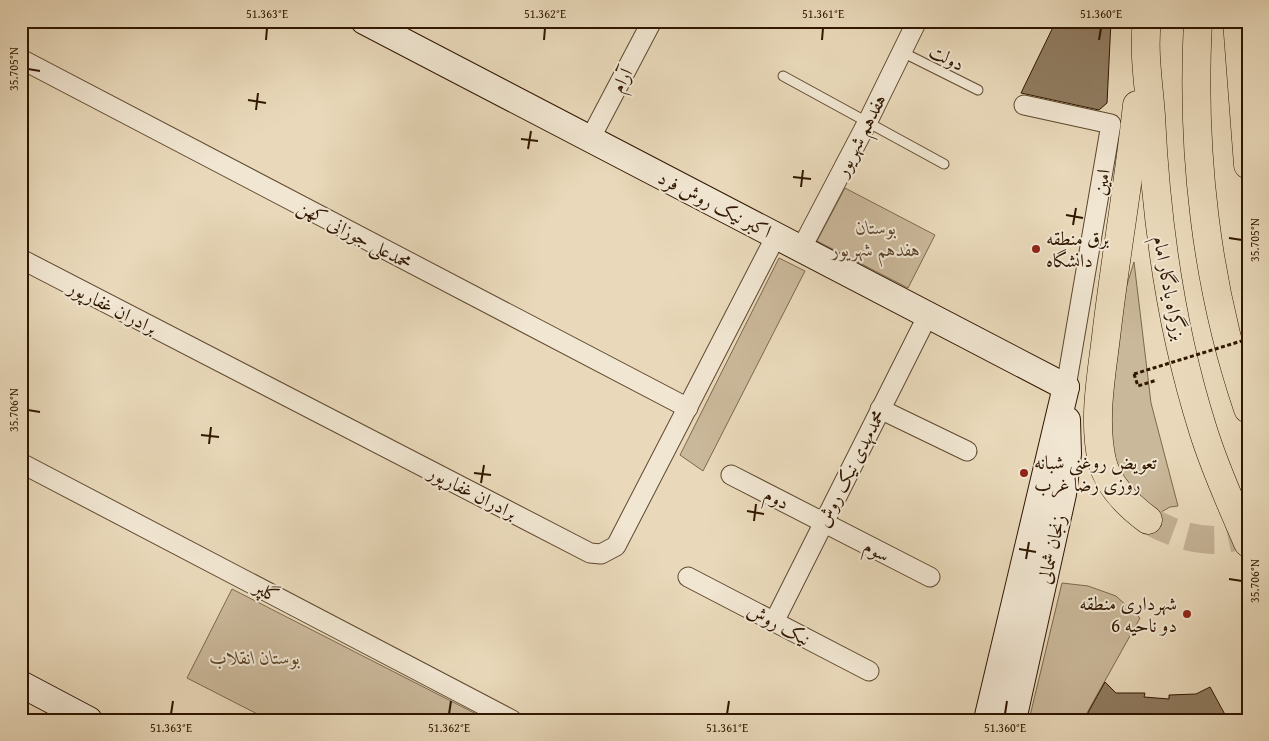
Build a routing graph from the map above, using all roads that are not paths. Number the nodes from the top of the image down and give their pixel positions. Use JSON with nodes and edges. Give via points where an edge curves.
{"nodes":[{"id":1,"x":652,"y":21,"type":"edge"},
{"id":2,"x":917,"y":21,"type":"edge"},
{"id":3,"x":1198,"y":21,"type":"edge"},
{"id":4,"x":1237,"y":21,"type":"edge"},
{"id":5,"x":1147,"y":24,"type":"edge"},
{"id":6,"x":381,"y":25,"type":"edge"},
{"id":7,"x":902,"y":52,"type":"junction"},
{"id":8,"x":21,"y":59,"type":"edge"},
{"id":9,"x":783,"y":76,"type":"dead end"},
{"id":10,"x":978,"y":90,"type":"dead end"},
{"id":11,"x":1024,"y":105,"type":"dead end"},
{"id":12,"x":868,"y":123,"type":"junction"},
{"id":13,"x":590,"y":139,"type":"junction"},
{"id":14,"x":944,"y":164,"type":"dead end"},
{"id":15,"x":1248,"y":165,"type":"edge"},
{"id":16,"x":776,"y":236,"type":"junction"},
{"id":17,"x":801,"y":249,"type":"junction"},
{"id":18,"x":21,"y":259,"type":"edge"},
{"id":19,"x":928,"y":315,"type":"junction"},
{"id":20,"x":1066,"y":387,"type":"junction"},
{"id":21,"x":688,"y":408,"type":"junction"},
{"id":22,"x":880,"y":409,"type":"junction"},
{"id":23,"x":1248,"y":409,"type":"edge"},
{"id":24,"x":967,"y":451,"type":"dead end"},
{"id":25,"x":21,"y":462,"type":"edge"},
{"id":26,"x":731,"y":475,"type":"dead end"},
{"id":27,"x":1148,"y":520,"type":"tunnel mouth"},
{"id":28,"x":823,"y":522,"type":"junction"},
{"id":29,"x":1248,"y":543,"type":"edge"},
{"id":30,"x":688,"y":577,"type":"dead end"},
{"id":31,"x":930,"y":578,"type":"dead end"},
{"id":32,"x":774,"y":622,"type":"junction"},
{"id":33,"x":869,"y":671,"type":"dead end"},
{"id":34,"x":21,"y":684,"type":"edge"},
{"id":35,"x":89,"y":720,"type":"edge"},
{"id":36,"x":512,"y":720,"type":"edge"},
{"id":37,"x":987,"y":720,"type":"edge"},
{"id":38,"x":1013,"y":720,"type":"edge"}],
"edges":[{"from":1,"to":13,"type":"street","name":"آرام"},
{"from":2,"to":7,"type":"street","name":"هفدهم شهریور"},
{"from":3,"to":23,"type":"highway","via":[[1198,127],[1205,209],[1214,276],[1238,380]]},
{"from":4,"to":15,"type":"highway"},
{"from":5,"to":27,"type":"highway","via":[[1109,308],[1098,430],[1103,463],[1112,481],[1123,498]]},
{"from":5,"to":29,"type":"highway","name":"بزرگراه یادگار امام","via":[[1159,236],[1190,386],[1203,432]]},
{"from":6,"to":13,"type":"street","name":"اکبر نیک روش فرد"},
{"from":7,"to":10,"type":"lane","name":"دولت"},
{"from":7,"to":12,"type":"street","name":"هفدهم شهریور"},
{"from":8,"to":21,"type":"street","name":"محمدعلی جوزانی کهن"},
{"from":9,"to":12,"type":"lane"},
{"from":11,"to":20,"type":"street","name":"امین","via":[[1111,124]]},
{"from":12,"to":14,"type":"lane"},
{"from":12,"to":17,"type":"street","name":"هفدهم شهریور"},
{"from":13,"to":16,"type":"street","name":"اکبر نیک روش فرد"},
{"from":16,"to":17,"type":"street","name":"اکبر نیک روش فرد"},
{"from":16,"to":21,"type":"street","name":"برادران غفارپور"},
{"from":17,"to":19,"type":"street","name":"اکبر نیک روش فرد"},
{"from":18,"to":21,"type":"street","name":"برادران غفارپور","via":[[590,553],[601,554],[616,546]]},
{"from":19,"to":20,"type":"street","name":"اکبر نیک روش فرد"},
{"from":19,"to":22,"type":"street","name":"محمدمهدی نیک روش"},
{"from":20,"to":37,"type":"street","name":"زنجان شمالی"},
{"from":20,"to":38,"type":"street","name":"زنجان شمالی","via":[[1068,454],[1063,494]]},
{"from":22,"to":24,"type":"street"},
{"from":22,"to":28,"type":"street","name":"محمدمهدی نیک روش"},
{"from":25,"to":36,"type":"street","name":"گلپر"},
{"from":26,"to":28,"type":"street","name":"دوم"},
{"from":28,"to":31,"type":"street","name":"سوم"},
{"from":28,"to":32,"type":"street","name":"محمدمهدی نیک روش"},
{"from":30,"to":32,"type":"street","name":"نیک روش"},
{"from":32,"to":33,"type":"street","name":"نیک روش"},
{"from":34,"to":35,"type":"street"}]}
